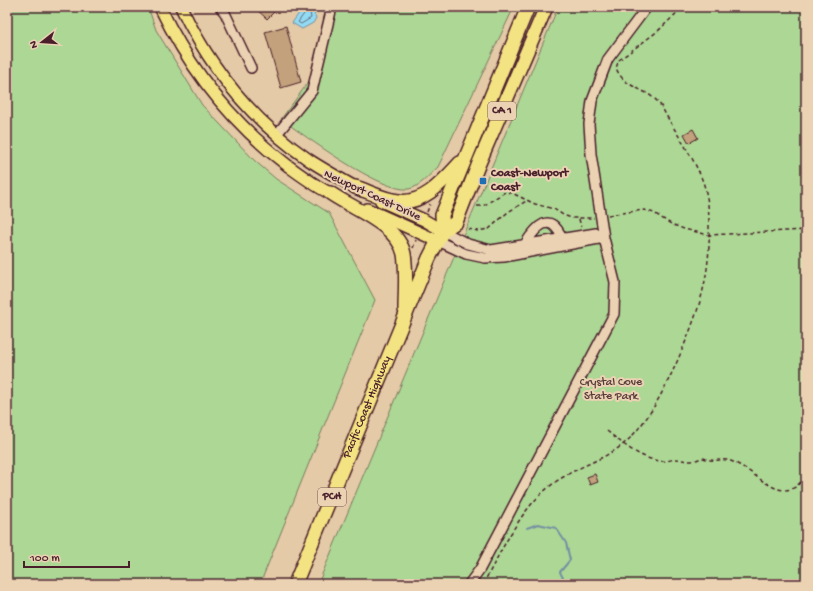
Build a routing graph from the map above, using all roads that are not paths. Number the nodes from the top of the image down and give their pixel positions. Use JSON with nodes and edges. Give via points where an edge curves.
{"nodes":[{"id":1,"x":160,"y":7,"type":"edge"},
{"id":2,"x":180,"y":7,"type":"edge"},
{"id":3,"x":220,"y":7,"type":"edge"},
{"id":4,"x":332,"y":7,"type":"edge"},
{"id":5,"x":528,"y":7,"type":"edge"},
{"id":6,"x":546,"y":7,"type":"edge"},
{"id":7,"x":646,"y":7,"type":"edge"},
{"id":8,"x":251,"y":68,"type":"dead end"},
{"id":9,"x":277,"y":134,"type":"junction"},
{"id":10,"x":466,"y":156,"type":"junction"},
{"id":11,"x":355,"y":187,"type":"junction"},
{"id":12,"x":330,"y":193,"type":"junction"},
{"id":13,"x":604,"y":235,"type":"junction"},
{"id":14,"x":440,"y":236,"type":"junction"},
{"id":15,"x":560,"y":242,"type":"junction"},
{"id":16,"x":526,"y":244,"type":"junction"},
{"id":17,"x":405,"y":316,"type":"junction"},
{"id":18,"x":295,"y":584,"type":"edge"},
{"id":19,"x":469,"y":584,"type":"edge"}],
"edges":[{"from":1,"to":12,"type":"main road","name":"Newport Coast Drive","via":[[182,50],[212,93],[266,149]]},
{"from":2,"to":9,"type":"main road","name":"Newport Coast Drive","via":[[211,62],[254,113]]},
{"from":3,"to":8,"type":"lane"},
{"from":4,"to":9,"type":"lane","via":[[312,91]]},
{"from":5,"to":10,"type":"highway","name":"Pacific Coast Highway","number":"CA 1"},
{"from":6,"to":14,"type":"highway","name":"Pacific Coast Highway","number":"CA 1","via":[[456,222]]},
{"from":7,"to":13,"type":"lane","via":[[608,59],[592,101],[591,154]]},
{"from":9,"to":11,"type":"main road","name":"Newport Coast Drive","via":[[310,160]]},
{"from":10,"to":11,"type":"highway","via":[[439,185],[413,200],[399,202]]},
{"from":10,"to":14,"type":"highway","name":"Pacific Coast Highway","number":"CA 1","via":[[442,216]]},
{"from":11,"to":14,"type":"main road","name":"Newport Coast Drive","via":[[424,220]]},
{"from":12,"to":14,"type":"main road","name":"Newport Coast Drive"},
{"from":12,"to":17,"type":"highway","via":[[380,223],[398,239],[405,260]]},
{"from":13,"to":15,"type":"lane"},
{"from":13,"to":19,"type":"lane","via":[[615,282],[614,314],[480,569]]},
{"from":14,"to":15,"type":"lane","via":[[466,254],[485,258],[504,257]]},
{"from":14,"to":16,"type":"lane","via":[[490,250]]},
{"from":14,"to":17,"type":"highway","name":"Pacific Coast Highway","number":"PCH"},
{"from":15,"to":16,"type":"lane"},
{"from":15,"to":16,"type":"lane","via":[[554,225],[545,224],[534,231]]},
{"from":17,"to":18,"type":"highway","name":"Pacific Coast Highway","number":"PCH"}]}
